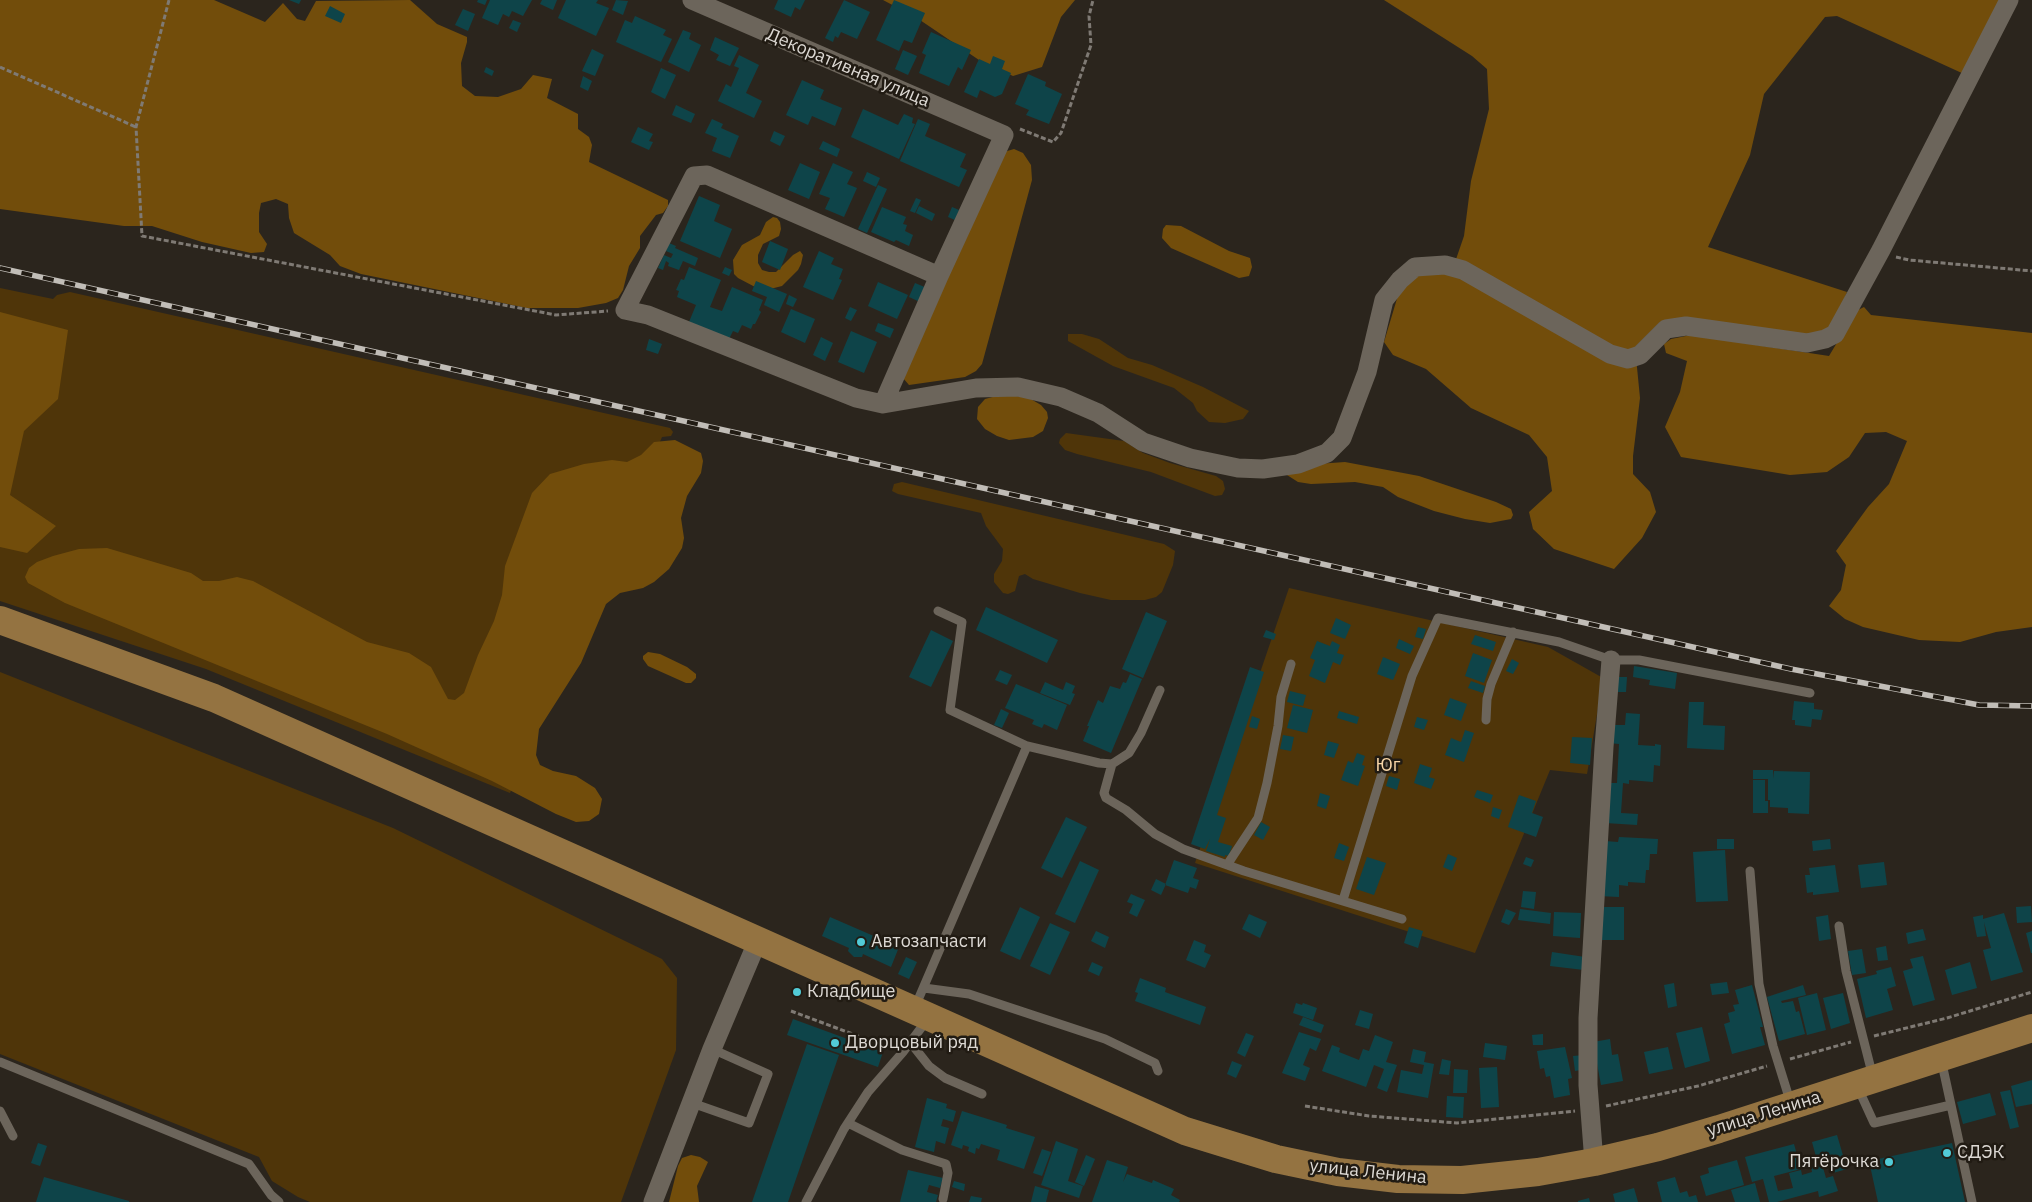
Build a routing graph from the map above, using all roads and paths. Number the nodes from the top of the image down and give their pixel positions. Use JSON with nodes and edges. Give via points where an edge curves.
{"nodes":[{"id":1,"x":169,"y":0,"type":"edge"},
{"id":2,"x":692,"y":0,"type":"edge"},
{"id":3,"x":1093,"y":0,"type":"edge"},
{"id":4,"x":2009,"y":0,"type":"edge"},
{"id":5,"x":0,"y":67,"type":"edge"},
{"id":6,"x":136,"y":127,"type":"junction"},
{"id":7,"x":1004,"y":135,"type":"junction"},
{"id":8,"x":1881,"y":250,"type":"junction"},
{"id":9,"x":2032,"y":271,"type":"edge"},
{"id":10,"x":939,"y":276,"type":"junction"},
{"id":11,"x":625,"y":310,"type":"junction"},
{"id":12,"x":883,"y":404,"type":"junction"},
{"id":13,"x":938,"y":611,"type":"dead end"},
{"id":14,"x":0,"y":620,"type":"edge"},
{"id":15,"x":1513,"y":632,"type":"junction"},
{"id":16,"x":1611,"y":660,"type":"junction"},
{"id":17,"x":1291,"y":664,"type":"dead end"},
{"id":18,"x":1160,"y":690,"type":"dead end"},
{"id":19,"x":1810,"y":693,"type":"dead end"},
{"id":20,"x":1486,"y":720,"type":"dead end"},
{"id":21,"x":1027,"y":746,"type":"junction"},
{"id":22,"x":1112,"y":764,"type":"junction"},
{"id":23,"x":1227,"y":866,"type":"junction"},
{"id":24,"x":1750,"y":871,"type":"dead end"},
{"id":25,"x":1343,"y":900,"type":"junction"},
{"id":26,"x":1402,"y":919,"type":"dead end"},
{"id":27,"x":1839,"y":926,"type":"dead end"},
{"id":28,"x":758,"y":940,"type":"junction"},
{"id":29,"x":2032,"y":992,"type":"edge"},
{"id":30,"x":923,"y":1005,"type":"junction"},
{"id":31,"x":791,"y":1012,"type":"dead end"},
{"id":32,"x":2032,"y":1028,"type":"edge"},
{"id":33,"x":1864,"y":1039,"type":"junction"},
{"id":34,"x":910,"y":1042,"type":"junction"},
{"id":35,"x":712,"y":1049,"type":"junction"},
{"id":36,"x":903,"y":1052,"type":"junction"},
{"id":37,"x":1941,"y":1058,"type":"junction"},
{"id":38,"x":0,"y":1062,"type":"edge"},
{"id":39,"x":1778,"y":1062,"type":"junction"},
{"id":40,"x":1158,"y":1071,"type":"dead end"},
{"id":41,"x":1866,"y":1083,"type":"junction"},
{"id":42,"x":982,"y":1094,"type":"dead end"},
{"id":43,"x":692,"y":1103,"type":"junction"},
{"id":44,"x":1951,"y":1105,"type":"junction"},
{"id":45,"x":1305,"y":1106,"type":"dead end"},
{"id":46,"x":1792,"y":1106,"type":"junction"},
{"id":47,"x":1590,"y":1109,"type":"junction"},
{"id":48,"x":0,"y":1111,"type":"edge"},
{"id":49,"x":848,"y":1123,"type":"junction"},
{"id":50,"x":13,"y":1136,"type":"dead end"},
{"id":51,"x":1594,"y":1162,"type":"junction"},
{"id":52,"x":943,"y":1199,"type":"dead end"},
{"id":53,"x":280,"y":1202,"type":"edge"},
{"id":54,"x":653,"y":1202,"type":"edge"},
{"id":55,"x":806,"y":1202,"type":"edge"},
{"id":56,"x":1972,"y":1202,"type":"edge"}],
"edges":[{"from":1,"to":6,"type":"path"},
{"from":2,"to":7,"type":"street","name":"Декоративная улица"},
{"from":3,"to":7,"type":"path","via":[[1089,16],[1091,45],[1061,133],[1053,142],[1020,129]]},
{"from":4,"to":8,"type":"street"},
{"from":5,"to":6,"type":"path"},
{"from":6,"to":11,"type":"path","via":[[142,236],[556,316]]},
{"from":7,"to":10,"type":"street"},
{"from":8,"to":9,"type":"path","via":[[1909,260]]},
{"from":8,"to":12,"type":"street","via":[[1835,334],[1825,339],[1807,343],[1686,326],[1666,328],[1640,355],[1628,359],[1610,354],[1463,270],[1445,265],[1415,267],[1384,300],[1367,372],[1342,438],[1327,453],[1289,465],[1238,468],[1190,458],[1143,442],[1098,413],[1061,397],[1018,387],[976,388]]},
{"from":10,"to":11,"type":"street","via":[[707,175],[694,176]]},
{"from":10,"to":12,"type":"street"},
{"from":11,"to":12,"type":"street","via":[[648,315],[856,398]]},
{"from":13,"to":21,"type":"lane","via":[[962,622],[950,710]]},
{"from":14,"to":28,"type":"main road","name":"улица Ленина","via":[[214,698]]},
{"from":15,"to":16,"type":"lane","via":[[1559,642]]},
{"from":15,"to":20,"type":"lane","via":[[1490,684]]},
{"from":15,"to":25,"type":"lane","via":[[1438,618],[1412,676]]},
{"from":16,"to":19,"type":"lane","via":[[1639,660]]},
{"from":16,"to":47,"type":"street","via":[[1588,1018]]},
{"from":17,"to":23,"type":"lane","via":[[1281,697],[1258,818]]},
{"from":18,"to":22,"type":"lane","via":[[1129,753]]},
{"from":21,"to":22,"type":"lane"},
{"from":21,"to":30,"type":"lane"},
{"from":22,"to":23,"type":"lane","via":[[1104,793],[1106,798],[1155,834]]},
{"from":23,"to":25,"type":"lane"},
{"from":24,"to":39,"type":"lane","via":[[1759,984]]},
{"from":25,"to":26,"type":"lane"},
{"from":27,"to":33,"type":"lane","via":[[1846,971]]},
{"from":28,"to":30,"type":"main road","name":"улица Ленина"},
{"from":28,"to":35,"type":"street"},
{"from":29,"to":33,"type":"path"},
{"from":30,"to":34,"type":"lane"},
{"from":30,"to":40,"type":"lane","via":[[969,994],[1104,1040],[1155,1063]]},
{"from":30,"to":51,"type":"main road","name":"улица Ленина","via":[[1184,1131],[1276,1160],[1398,1180],[1462,1180]]},
{"from":31,"to":36,"type":"path"},
{"from":32,"to":37,"type":"main road","name":"улица Ленина"},
{"from":33,"to":39,"type":"path"},
{"from":33,"to":41,"type":"lane"},
{"from":34,"to":36,"type":"lane"},
{"from":34,"to":42,"type":"lane","via":[[929,1066],[945,1078]]},
{"from":35,"to":43,"type":"street"},
{"from":35,"to":43,"type":"lane","via":[[768,1074],[749,1123]]},
{"from":36,"to":49,"type":"lane","via":[[868,1092]]},
{"from":37,"to":41,"type":"main road","name":"улица Ленина"},
{"from":37,"to":44,"type":"lane"},
{"from":38,"to":53,"type":"lane","via":[[249,1164]]},
{"from":39,"to":46,"type":"lane"},
{"from":39,"to":47,"type":"path","via":[[1698,1086]]},
{"from":41,"to":44,"type":"lane","via":[[1874,1123]]},
{"from":41,"to":46,"type":"main road","name":"улица Ленина"},
{"from":43,"to":54,"type":"street"},
{"from":44,"to":56,"type":"lane"},
{"from":45,"to":47,"type":"path","via":[[1369,1116],[1457,1123]]},
{"from":46,"to":51,"type":"main road","name":"улица Ленина"},
{"from":47,"to":51,"type":"street"},
{"from":48,"to":50,"type":"lane"},
{"from":49,"to":52,"type":"lane","via":[[902,1150],[946,1164],[948,1173]]},
{"from":49,"to":55,"type":"lane"}]}
